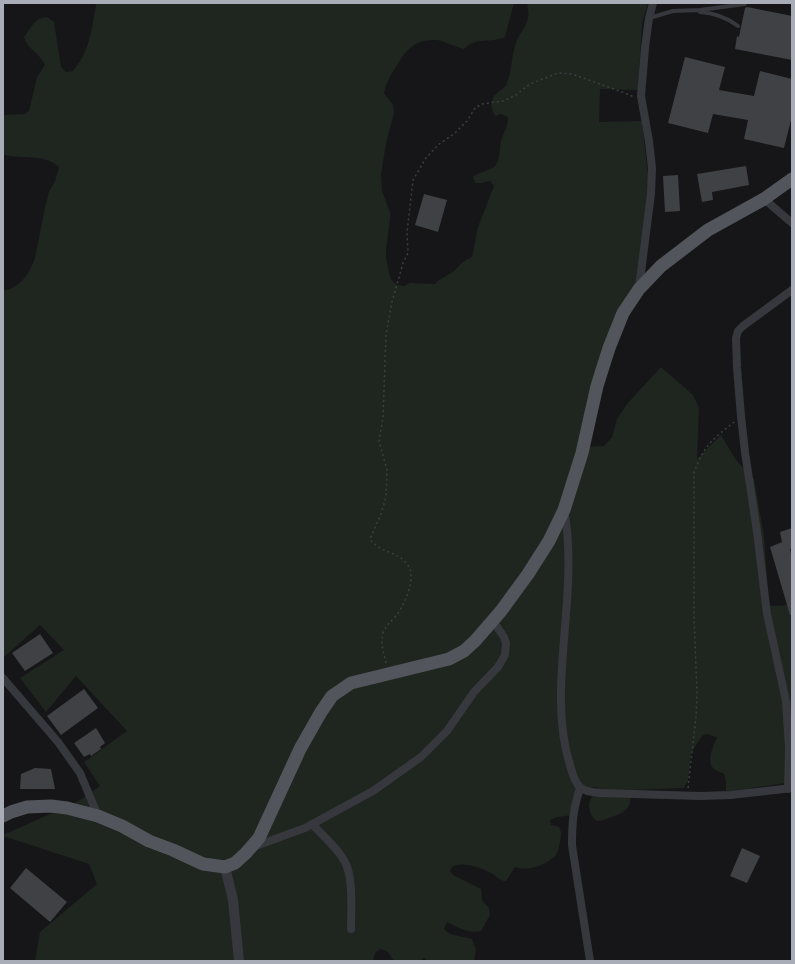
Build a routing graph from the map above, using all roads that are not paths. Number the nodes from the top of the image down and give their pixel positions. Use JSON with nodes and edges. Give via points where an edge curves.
{"nodes":[{"id":1,"x":654,"y":3,"type":"edge"},
{"id":2,"x":745,"y":4,"type":"edge"},
{"id":3,"x":692,"y":11,"type":"junction"},
{"id":4,"x":649,"y":18,"type":"junction"},
{"id":5,"x":738,"y":26,"type":"dead end"},
{"id":6,"x":792,"y":179,"type":"edge"},
{"id":7,"x":764,"y":199,"type":"junction"},
{"id":8,"x":792,"y":224,"type":"edge"},
{"id":9,"x":639,"y":289,"type":"junction"},
{"id":10,"x":792,"y":290,"type":"edge"},
{"id":11,"x":564,"y":510,"type":"junction"},
{"id":12,"x":492,"y":621,"type":"junction"},
{"id":13,"x":3,"y":678,"type":"edge"},
{"id":14,"x":580,"y":788,"type":"junction"},
{"id":15,"x":790,"y":788,"type":"edge"},
{"id":16,"x":3,"y":816,"type":"edge"},
{"id":17,"x":98,"y":816,"type":"junction"},
{"id":18,"x":312,"y":824,"type":"junction"},
{"id":19,"x":252,"y":847,"type":"junction"},
{"id":20,"x":225,"y":867,"type":"junction"},
{"id":21,"x":351,"y":929,"type":"dead end"},
{"id":22,"x":239,"y":961,"type":"edge"},
{"id":23,"x":590,"y":961,"type":"edge"}],
"edges":[{"from":1,"to":4,"type":"street"},
{"from":2,"to":3,"type":"lane"},
{"from":3,"to":4,"type":"lane","via":[[673,11]]},
{"from":3,"to":5,"type":"lane","via":[[715,13]]},
{"from":4,"to":9,"type":"street","via":[[641,101],[652,168]]},
{"from":6,"to":7,"type":"main road"},
{"from":7,"to":8,"type":"street"},
{"from":7,"to":9,"type":"main road","via":[[708,230],[660,266]]},
{"from":9,"to":11,"type":"main road","via":[[623,313],[609,348],[597,386],[582,453]]},
{"from":10,"to":15,"type":"street","via":[[743,326],[736,338],[745,452],[767,614],[786,701]]},
{"from":11,"to":12,"type":"main road","via":[[528,574]]},
{"from":11,"to":14,"type":"street","via":[[568,533],[568,578],[562,720],[566,755]]},
{"from":12,"to":18,"type":"street","via":[[504,637],[505,655],[498,667],[474,692],[447,731],[421,757],[373,791]]},
{"from":12,"to":19,"type":"main road","via":[[470,646],[449,659],[351,684],[332,696],[310,731],[271,815]]},
{"from":13,"to":17,"type":"street","via":[[58,742],[80,773]]},
{"from":14,"to":15,"type":"street","via":[[600,793],[687,796],[731,795]]},
{"from":14,"to":23,"type":"street","via":[[574,809],[572,845]]},
{"from":16,"to":17,"type":"main road","via":[[27,807],[51,806]]},
{"from":17,"to":20,"type":"main road","via":[[203,864]]},
{"from":18,"to":19,"type":"street"},
{"from":18,"to":21,"type":"street","via":[[342,857],[347,868]]},
{"from":19,"to":20,"type":"main road"},
{"from":20,"to":22,"type":"street","via":[[234,900]]}]}
